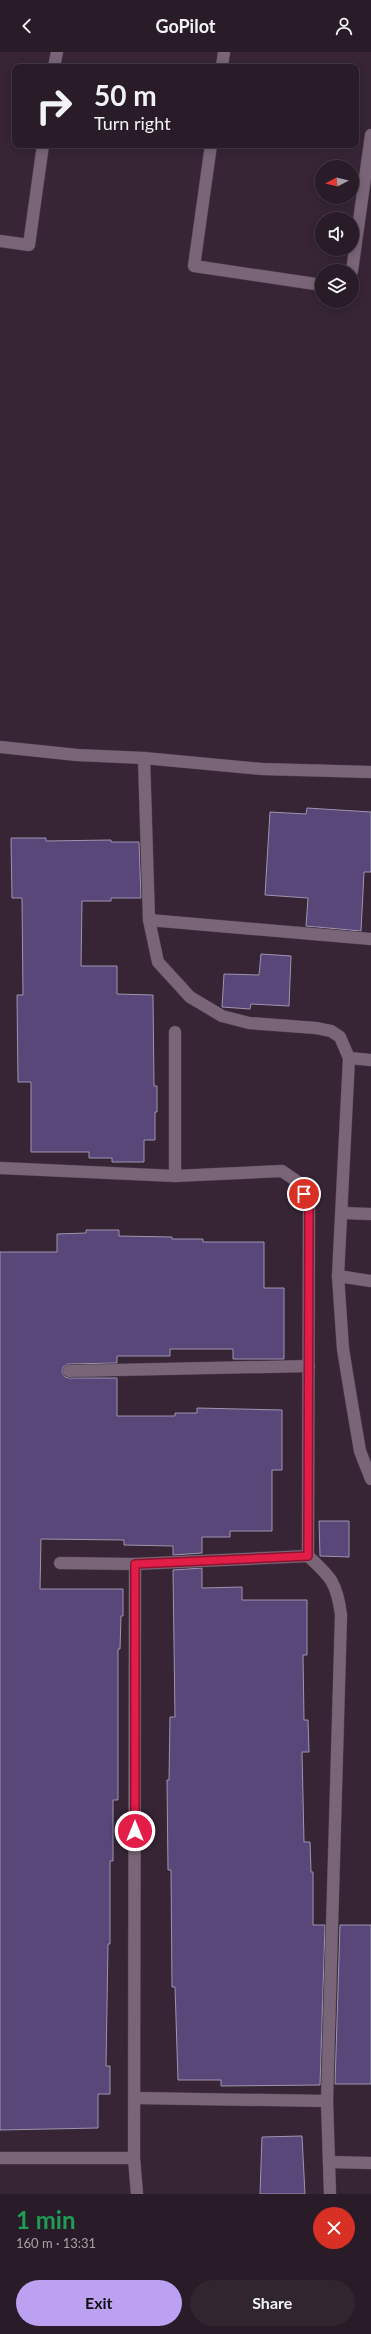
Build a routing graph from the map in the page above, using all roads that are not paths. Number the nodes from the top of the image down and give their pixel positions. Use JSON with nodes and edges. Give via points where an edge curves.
{"nodes":[{"id":1,"x":57,"y":52,"type":"edge"},
{"id":2,"x":224,"y":52,"type":"edge"},
{"id":3,"x":55,"y":64,"type":"edge"},
{"id":4,"x":222,"y":64,"type":"edge"},
{"id":5,"x":371,"y":135,"type":"edge"},
{"id":6,"x":43,"y":148,"type":"edge"},
{"id":7,"x":211,"y":148,"type":"edge"},
{"id":8,"x":0,"y":241,"type":"edge"},
{"id":9,"x":353,"y":264,"type":"edge"},
{"id":10,"x":315,"y":284,"type":"edge"},
{"id":11,"x":0,"y":747,"type":"edge"},
{"id":12,"x":144,"y":758,"type":"junction"},
{"id":13,"x":371,"y":772,"type":"edge"},
{"id":14,"x":149,"y":920,"type":"junction"},
{"id":15,"x":371,"y":939,"type":"edge"},
{"id":16,"x":175,"y":1032,"type":"dead end"},
{"id":17,"x":348,"y":1058,"type":"junction"},
{"id":18,"x":371,"y":1060,"type":"edge"},
{"id":19,"x":0,"y":1168,"type":"edge"},
{"id":20,"x":175,"y":1176,"type":"junction"},
{"id":21,"x":342,"y":1212,"type":"junction"},
{"id":22,"x":371,"y":1214,"type":"edge"},
{"id":23,"x":338,"y":1276,"type":"junction"},
{"id":24,"x":371,"y":1281,"type":"edge"},
{"id":25,"x":309,"y":1366,"type":"junction"},
{"id":26,"x":69,"y":1371,"type":"dead end"},
{"id":27,"x":371,"y":1479,"type":"edge"},
{"id":28,"x":308,"y":1556,"type":"junction"},
{"id":29,"x":60,"y":1563,"type":"dead end"},
{"id":30,"x":135,"y":1564,"type":"junction"},
{"id":31,"x":135,"y":2098,"type":"junction"},
{"id":32,"x":327,"y":2100,"type":"junction"},
{"id":33,"x":0,"y":2158,"type":"edge"},
{"id":34,"x":134,"y":2158,"type":"junction"},
{"id":35,"x":329,"y":2162,"type":"junction"},
{"id":36,"x":371,"y":2163,"type":"edge"},
{"id":37,"x":137,"y":2194,"type":"edge"},
{"id":38,"x":330,"y":2194,"type":"edge"}],
"edges":[{"from":1,"to":3,"type":"street"},
{"from":2,"to":4,"type":"street"},
{"from":5,"to":9,"type":"street"},
{"from":6,"to":8,"type":"street","via":[[29,245]]},
{"from":7,"to":10,"type":"street","via":[[194,266]]},
{"from":11,"to":12,"type":"street","via":[[77,755]]},
{"from":12,"to":13,"type":"street","via":[[262,769]]},
{"from":12,"to":14,"type":"street"},
{"from":14,"to":15,"type":"street"},
{"from":14,"to":17,"type":"street","via":[[158,962],[190,996],[222,1016],[249,1023],[331,1031],[340,1037]]},
{"from":16,"to":20,"type":"street"},
{"from":17,"to":18,"type":"street"},
{"from":17,"to":21,"type":"street"},
{"from":19,"to":20,"type":"street"},
{"from":20,"to":25,"type":"street","via":[[282,1171],[298,1182],[309,1206]]},
{"from":21,"to":22,"type":"street"},
{"from":21,"to":23,"type":"street"},
{"from":23,"to":24,"type":"street"},
{"from":23,"to":27,"type":"street","via":[[343,1349],[360,1452]]},
{"from":25,"to":26,"type":"street"},
{"from":25,"to":28,"type":"street"},
{"from":28,"to":30,"type":"street"},
{"from":28,"to":32,"type":"street","via":[[326,1572],[338,1590],[341,1615]]},
{"from":29,"to":30,"type":"street"},
{"from":30,"to":31,"type":"street"},
{"from":31,"to":32,"type":"street"},
{"from":31,"to":34,"type":"street"},
{"from":32,"to":35,"type":"street"},
{"from":33,"to":34,"type":"street"},
{"from":34,"to":37,"type":"street"},
{"from":35,"to":36,"type":"street"},
{"from":35,"to":38,"type":"street"}]}
